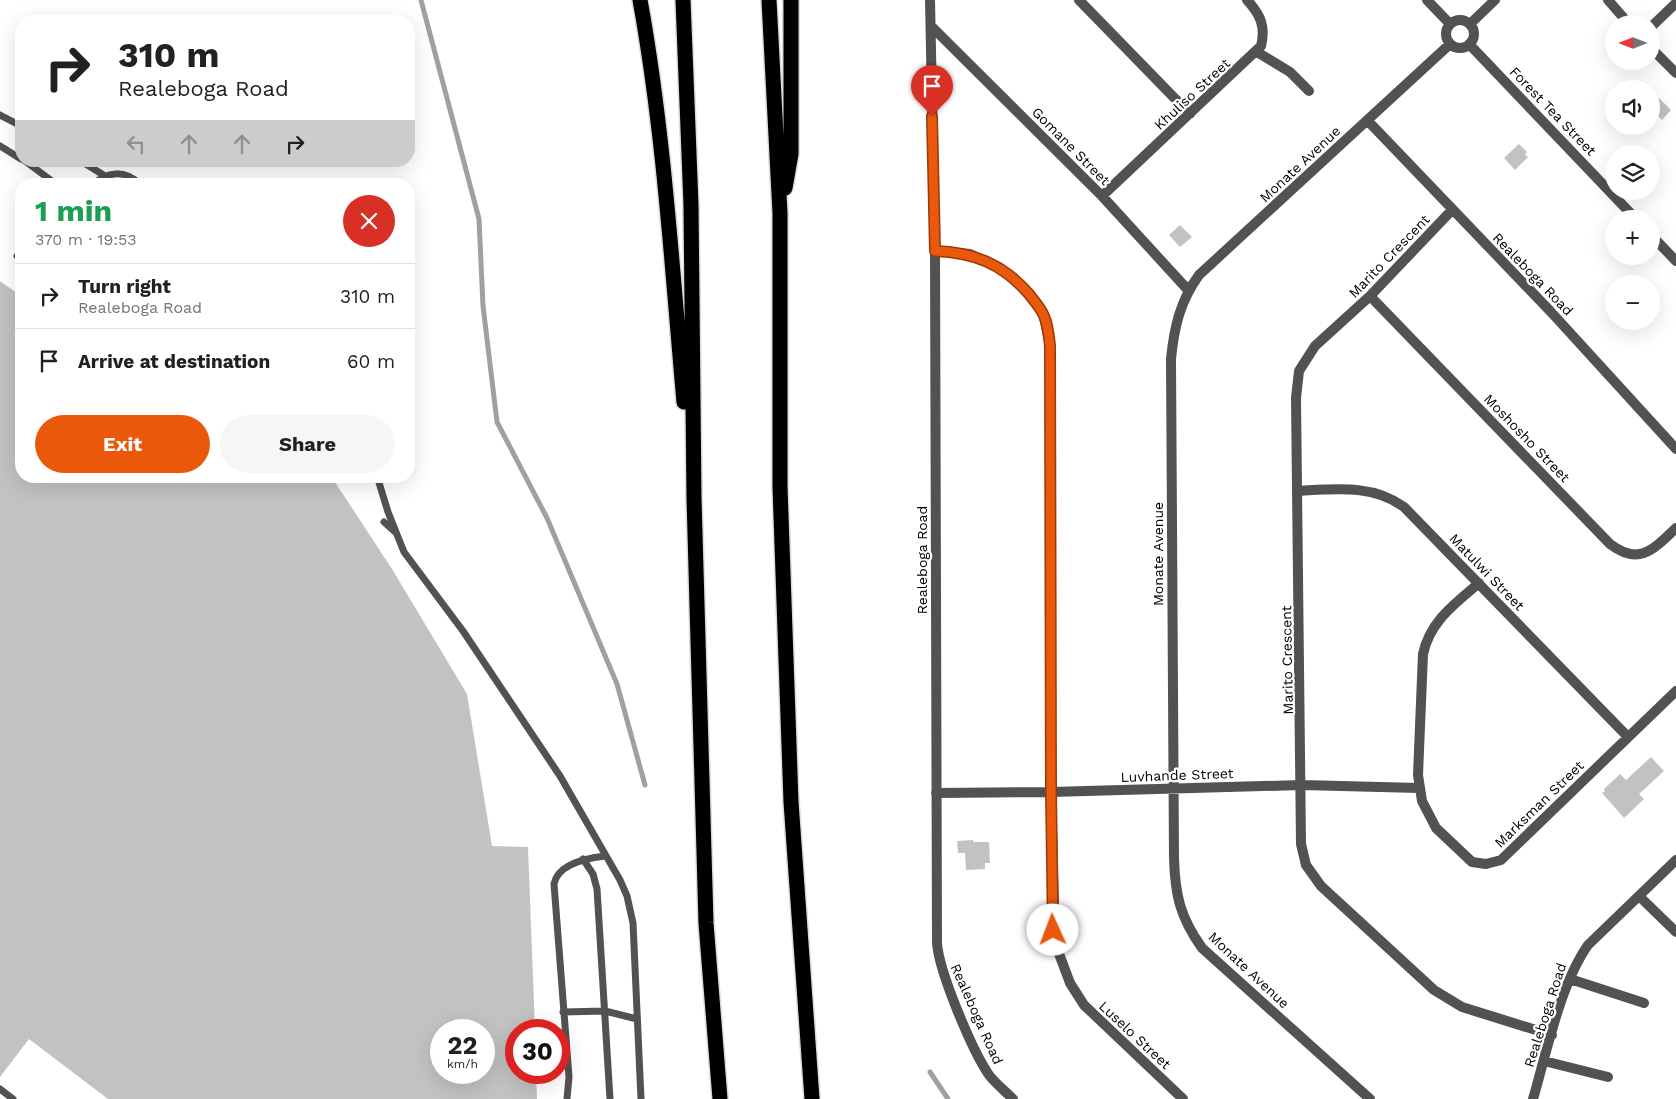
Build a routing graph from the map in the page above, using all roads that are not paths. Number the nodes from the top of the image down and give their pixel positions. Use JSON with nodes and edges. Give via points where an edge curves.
{"nodes":[{"id":1,"x":640,"y":0,"type":"edge"},
{"id":2,"x":683,"y":0,"type":"edge"},
{"id":3,"x":769,"y":0,"type":"edge"},
{"id":4,"x":791,"y":0,"type":"edge"},
{"id":5,"x":930,"y":0,"type":"edge"},
{"id":6,"x":1079,"y":0,"type":"edge"},
{"id":7,"x":1247,"y":0,"type":"edge"},
{"id":8,"x":1427,"y":0,"type":"edge"},
{"id":9,"x":1495,"y":0,"type":"edge"},
{"id":10,"x":1608,"y":0,"type":"edge"},
{"id":11,"x":1676,"y":3,"type":"edge"},
{"id":12,"x":1621,"y":15,"type":"edge"},
{"id":13,"x":1660,"y":18,"type":"edge"},
{"id":14,"x":1450,"y":24,"type":"junction"},
{"id":15,"x":1470,"y":24,"type":"junction"},
{"id":16,"x":931,"y":26,"type":"junction"},
{"id":17,"x":1450,"y":44,"type":"junction"},
{"id":18,"x":1469,"y":44,"type":"junction"},
{"id":19,"x":1257,"y":52,"type":"junction"},
{"id":20,"x":1660,"y":57,"type":"edge"},
{"id":21,"x":1676,"y":73,"type":"edge"},
{"id":22,"x":1309,"y":91,"type":"dead end"},
{"id":23,"x":1190,"y":114,"type":"junction"},
{"id":24,"x":0,"y":115,"type":"edge"},
{"id":25,"x":1368,"y":121,"type":"junction"},
{"id":26,"x":15,"y":123,"type":"edge"},
{"id":27,"x":0,"y":146,"type":"edge"},
{"id":28,"x":15,"y":155,"type":"edge"},
{"id":29,"x":33,"y":167,"type":"edge"},
{"id":30,"x":91,"y":167,"type":"edge"},
{"id":31,"x":105,"y":176,"type":"junction"},
{"id":32,"x":48,"y":178,"type":"edge"},
{"id":33,"x":102,"y":178,"type":"edge"},
{"id":34,"x":132,"y":178,"type":"edge"},
{"id":35,"x":1102,"y":196,"type":"junction"},
{"id":36,"x":1452,"y":210,"type":"junction"},
{"id":37,"x":1627,"y":210,"type":"edge"},
{"id":38,"x":780,"y":213,"type":"junction"},
{"id":39,"x":1660,"y":244,"type":"edge"},
{"id":40,"x":935,"y":251,"type":"junction"},
{"id":41,"x":1676,"y":261,"type":"edge"},
{"id":42,"x":1188,"y":290,"type":"junction"},
{"id":43,"x":1370,"y":296,"type":"junction"},
{"id":44,"x":1676,"y":449,"type":"edge"},
{"id":45,"x":380,"y":483,"type":"edge"},
{"id":46,"x":1297,"y":491,"type":"junction"},
{"id":47,"x":694,"y":498,"type":"junction"},
{"id":48,"x":384,"y":522,"type":"dead end"},
{"id":49,"x":1676,"y":528,"type":"edge"},
{"id":50,"x":397,"y":534,"type":"junction"},
{"id":51,"x":1480,"y":583,"type":"junction"},
{"id":52,"x":1676,"y":691,"type":"edge"},
{"id":53,"x":1628,"y":737,"type":"junction"},
{"id":54,"x":1302,"y":785,"type":"junction"},
{"id":55,"x":1174,"y":788,"type":"junction"},
{"id":56,"x":1419,"y":788,"type":"junction"},
{"id":57,"x":1051,"y":792,"type":"junction"},
{"id":58,"x":936,"y":793,"type":"junction"},
{"id":59,"x":605,"y":856,"type":"junction"},
{"id":60,"x":583,"y":859,"type":"junction"},
{"id":61,"x":1676,"y":860,"type":"edge"},
{"id":62,"x":1638,"y":896,"type":"junction"},
{"id":63,"x":1676,"y":932,"type":"edge"},
{"id":64,"x":1570,"y":979,"type":"junction"},
{"id":65,"x":1644,"y":1003,"type":"dead end"},
{"id":66,"x":605,"y":1011,"type":"junction"},
{"id":67,"x":563,"y":1012,"type":"junction"},
{"id":68,"x":637,"y":1019,"type":"junction"},
{"id":69,"x":1552,"y":1035,"type":"junction"},
{"id":70,"x":1544,"y":1061,"type":"junction"},
{"id":71,"x":1608,"y":1077,"type":"dead end"},
{"id":72,"x":0,"y":1089,"type":"edge"},
{"id":73,"x":14,"y":1099,"type":"edge"},
{"id":74,"x":567,"y":1099,"type":"edge"},
{"id":75,"x":610,"y":1099,"type":"edge"},
{"id":76,"x":641,"y":1099,"type":"edge"},
{"id":77,"x":720,"y":1099,"type":"edge"},
{"id":78,"x":812,"y":1099,"type":"edge"},
{"id":79,"x":1014,"y":1099,"type":"edge"},
{"id":80,"x":1183,"y":1099,"type":"edge"},
{"id":81,"x":1370,"y":1099,"type":"edge"},
{"id":82,"x":1533,"y":1099,"type":"edge"}],
"edges":[{"from":1,"to":47,"type":"highway","via":[[658,124]]},
{"from":2,"to":47,"type":"highway","via":[[691,204]]},
{"from":3,"to":38,"type":"highway"},
{"from":4,"to":38,"type":"highway","via":[[791,154]]},
{"from":5,"to":16,"type":"street","name":"Realeboga Road"},
{"from":6,"to":23,"type":"street"},
{"from":7,"to":19,"type":"street","via":[[1263,24],[1263,38]]},
{"from":8,"to":14,"type":"street"},
{"from":9,"to":15,"type":"street"},
{"from":10,"to":12,"type":"street"},
{"from":11,"to":13,"type":"street"},
{"from":14,"to":15,"type":"street","via":[[1462,20]]},
{"from":14,"to":17,"type":"street","via":[[1446,34]]},
{"from":15,"to":18,"type":"street","via":[[1474,34]]},
{"from":16,"to":35,"type":"street","name":"Gomane Street"},
{"from":16,"to":40,"type":"street","name":"Realeboga Road"},
{"from":17,"to":18,"type":"street","via":[[1459,48]]},
{"from":17,"to":25,"type":"street","name":"Monate Avenue"},
{"from":18,"to":37,"type":"street","name":"Forest Tea Street"},
{"from":19,"to":22,"type":"street","via":[[1290,72]]},
{"from":19,"to":23,"type":"street","name":"Khuliso Street"},
{"from":20,"to":21,"type":"street"},
{"from":23,"to":35,"type":"street","name":"Khuliso Street"},
{"from":24,"to":26,"type":"lane"},
{"from":25,"to":36,"type":"street","name":"Realeboga Road"},
{"from":25,"to":42,"type":"street","name":"Monate Avenue","via":[[1199,276]]},
{"from":27,"to":28,"type":"lane"},
{"from":29,"to":32,"type":"lane"},
{"from":30,"to":31,"type":"lane"},
{"from":31,"to":33,"type":"lane"},
{"from":31,"to":34,"type":"lane","via":[[122,174]]},
{"from":35,"to":42,"type":"street","name":"Gomane Street"},
{"from":36,"to":43,"type":"street","name":"Marito Crescent"},
{"from":36,"to":44,"type":"street","name":"Realeboga Road"},
{"from":38,"to":78,"type":"highway","via":[[780,488],[790,773]]},
{"from":39,"to":41,"type":"street"},
{"from":40,"to":57,"type":"street","name":"Luselo Street","via":[[970,254],[999,267],[1015,279],[1037,304],[1048,329]]},
{"from":40,"to":58,"type":"street","name":"Realeboga Road"},
{"from":42,"to":55,"type":"street","name":"Monate Avenue","via":[[1178,315],[1171,359]]},
{"from":43,"to":46,"type":"street","name":"Marito Crescent","via":[[1315,346],[1299,371],[1296,398]]},
{"from":43,"to":49,"type":"street","name":"Moshosho Street","via":[[1610,544],[1623,553],[1638,555],[1658,544]]},
{"from":45,"to":50,"type":"lane"},
{"from":46,"to":51,"type":"street","name":"Matulwi Street","via":[[1365,490],[1392,498]]},
{"from":46,"to":54,"type":"street","name":"Marito Crescent"},
{"from":47,"to":77,"type":"highway","via":[[706,923]]},
{"from":48,"to":50,"type":"lane"},
{"from":50,"to":59,"type":"lane","via":[[404,552],[560,776]]},
{"from":51,"to":53,"type":"street","name":"Matulwi Street"},
{"from":51,"to":56,"type":"street","name":"Marksman Street","via":[[1438,620],[1427,636],[1423,654]]},
{"from":52,"to":53,"type":"street","name":"Marksman Street"},
{"from":53,"to":56,"type":"street","name":"Marksman Street","via":[[1502,860],[1493,863],[1472,862],[1442,835],[1428,814]]},
{"from":54,"to":55,"type":"street","name":"Luvhande Street"},
{"from":54,"to":56,"type":"street","name":"Luvhande Street"},
{"from":54,"to":69,"type":"street","name":"Marito Crescent","via":[[1301,844],[1306,865],[1321,886],[1434,990],[1462,1007]]},
{"from":55,"to":57,"type":"street","name":"Luvhande Street"},
{"from":55,"to":81,"type":"street","name":"Monate Avenue","via":[[1174,887],[1190,931],[1202,948]]},
{"from":57,"to":58,"type":"street","name":"Luvhande Street"},
{"from":57,"to":80,"type":"street","name":"Luselo Street","via":[[1053,930],[1070,983],[1094,1016]]},
{"from":58,"to":79,"type":"street","name":"Realeboga Road","via":[[937,943],[940,963],[984,1066]]},
{"from":59,"to":60,"type":"lane"},
{"from":59,"to":68,"type":"lane","via":[[620,880],[631,910]]},
{"from":60,"to":66,"type":"lane","via":[[598,889]]},
{"from":60,"to":67,"type":"lane","via":[[558,875],[554,884]]},
{"from":61,"to":62,"type":"street","name":"Realeboga Road"},
{"from":62,"to":63,"type":"street"},
{"from":62,"to":64,"type":"street","name":"Realeboga Road","via":[[1588,945]]},
{"from":64,"to":65,"type":"street"},
{"from":64,"to":69,"type":"street","name":"Realeboga Road"},
{"from":66,"to":67,"type":"lane"},
{"from":66,"to":68,"type":"lane"},
{"from":66,"to":75,"type":"lane"},
{"from":67,"to":74,"type":"lane"},
{"from":68,"to":76,"type":"lane"},
{"from":69,"to":70,"type":"street","name":"Realeboga Road"},
{"from":70,"to":71,"type":"street"},
{"from":70,"to":82,"type":"street","name":"Realeboga Road"},
{"from":72,"to":73,"type":"lane"}]}
